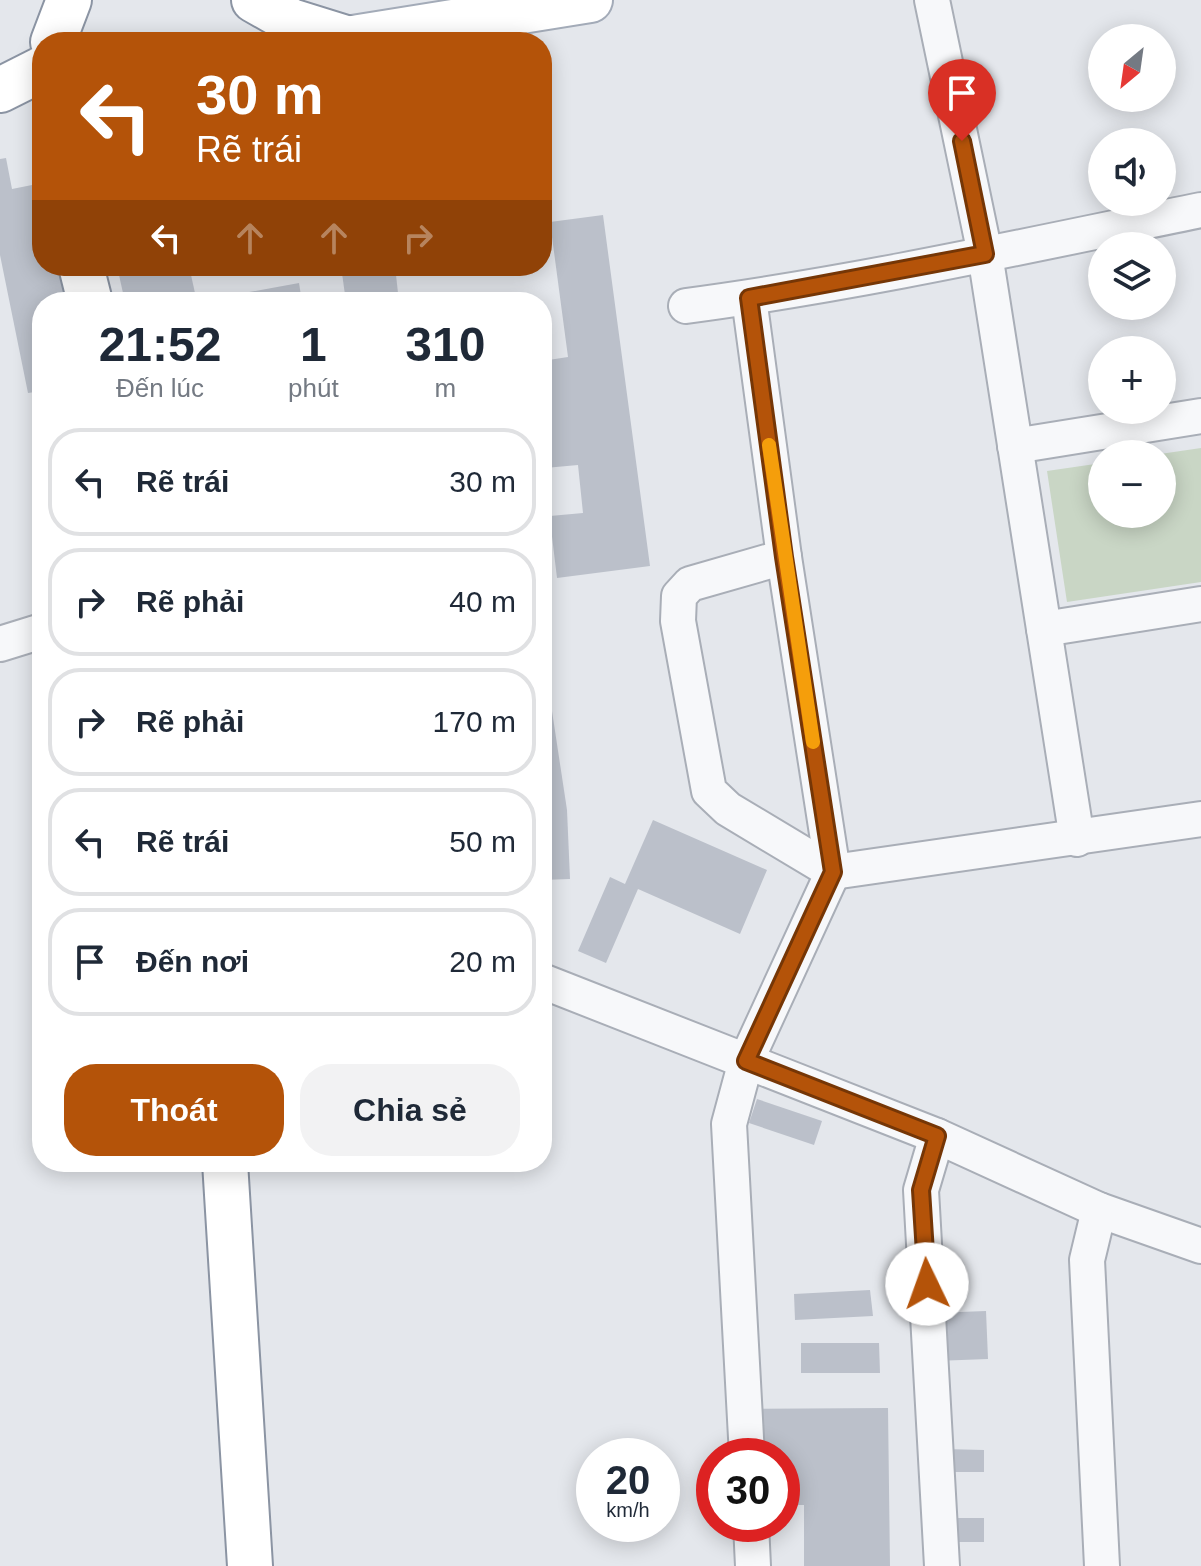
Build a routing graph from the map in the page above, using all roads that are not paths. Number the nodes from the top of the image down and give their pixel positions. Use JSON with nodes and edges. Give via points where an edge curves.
{"nodes":[{"id":1,"x":69,"y":0,"type":"edge"},
{"id":2,"x":254,"y":0,"type":"edge"},
{"id":3,"x":590,"y":0,"type":"edge"},
{"id":4,"x":932,"y":0,"type":"edge"},
{"id":5,"x":57,"y":32,"type":"edge"},
{"id":6,"x":318,"y":32,"type":"edge"},
{"id":7,"x":395,"y":32,"type":"edge"},
{"id":8,"x":0,"y":65,"type":"edge"},
{"id":9,"x":32,"y":67,"type":"edge"},
{"id":10,"x":32,"y":73,"type":"edge"},
{"id":11,"x":0,"y":90,"type":"edge"},
{"id":12,"x":1201,"y":210,"type":"edge"},
{"id":13,"x":985,"y":254,"type":"junction"},
{"id":14,"x":749,"y":298,"type":"junction"},
{"id":15,"x":686,"y":306,"type":"dead end"},
{"id":16,"x":1201,"y":416,"type":"edge"},
{"id":17,"x":1015,"y":446,"type":"junction"},
{"id":18,"x":784,"y":557,"type":"junction"},
{"id":19,"x":1201,"y":604,"type":"edge"},
{"id":20,"x":1044,"y":629,"type":"junction"},
{"id":21,"x":32,"y":634,"type":"edge"},
{"id":22,"x":0,"y":644,"type":"edge"},
{"id":23,"x":1201,"y":819,"type":"edge"},
{"id":24,"x":1077,"y":839,"type":"junction"},
{"id":25,"x":833,"y":872,"type":"junction"},
{"id":26,"x":552,"y":985,"type":"edge"},
{"id":27,"x":746,"y":1061,"type":"junction"},
{"id":28,"x":937,"y":1136,"type":"junction"},
{"id":29,"x":226,"y":1172,"type":"edge"},
{"id":30,"x":1099,"y":1210,"type":"junction"},
{"id":31,"x":1201,"y":1246,"type":"edge"},
{"id":32,"x":746,"y":1438,"type":"edge"},
{"id":33,"x":752,"y":1542,"type":"edge"},
{"id":34,"x":250,"y":1566,"type":"edge"},
{"id":35,"x":753,"y":1566,"type":"edge"},
{"id":36,"x":942,"y":1566,"type":"edge"},
{"id":37,"x":1102,"y":1566,"type":"edge"}],
"edges":[{"from":1,"to":5,"type":"main road"},
{"from":2,"to":6,"type":"main road"},
{"from":3,"to":7,"type":"main road"},
{"from":4,"to":13,"type":"street"},
{"from":8,"to":9,"type":"main road"},
{"from":10,"to":11,"type":"main road"},
{"from":12,"to":13,"type":"street"},
{"from":13,"to":14,"type":"street"},
{"from":13,"to":17,"type":"street"},
{"from":14,"to":15,"type":"street"},
{"from":14,"to":18,"type":"street"},
{"from":16,"to":17,"type":"street"},
{"from":17,"to":20,"type":"street"},
{"from":18,"to":25,"type":"street"},
{"from":18,"to":25,"type":"street","via":[[690,584],[679,596],[678,621],[709,791],[728,809]]},
{"from":19,"to":20,"type":"street"},
{"from":20,"to":24,"type":"street"},
{"from":21,"to":22,"type":"street"},
{"from":23,"to":24,"type":"street"},
{"from":24,"to":25,"type":"street"},
{"from":25,"to":27,"type":"street"},
{"from":26,"to":27,"type":"street"},
{"from":27,"to":28,"type":"street"},
{"from":27,"to":32,"type":"street","via":[[729,1124]]},
{"from":28,"to":30,"type":"street"},
{"from":28,"to":36,"type":"street","via":[[921,1190]]},
{"from":29,"to":34,"type":"main road"},
{"from":30,"to":31,"type":"street"},
{"from":30,"to":37,"type":"street","via":[[1087,1260]]},
{"from":33,"to":35,"type":"street"}]}
